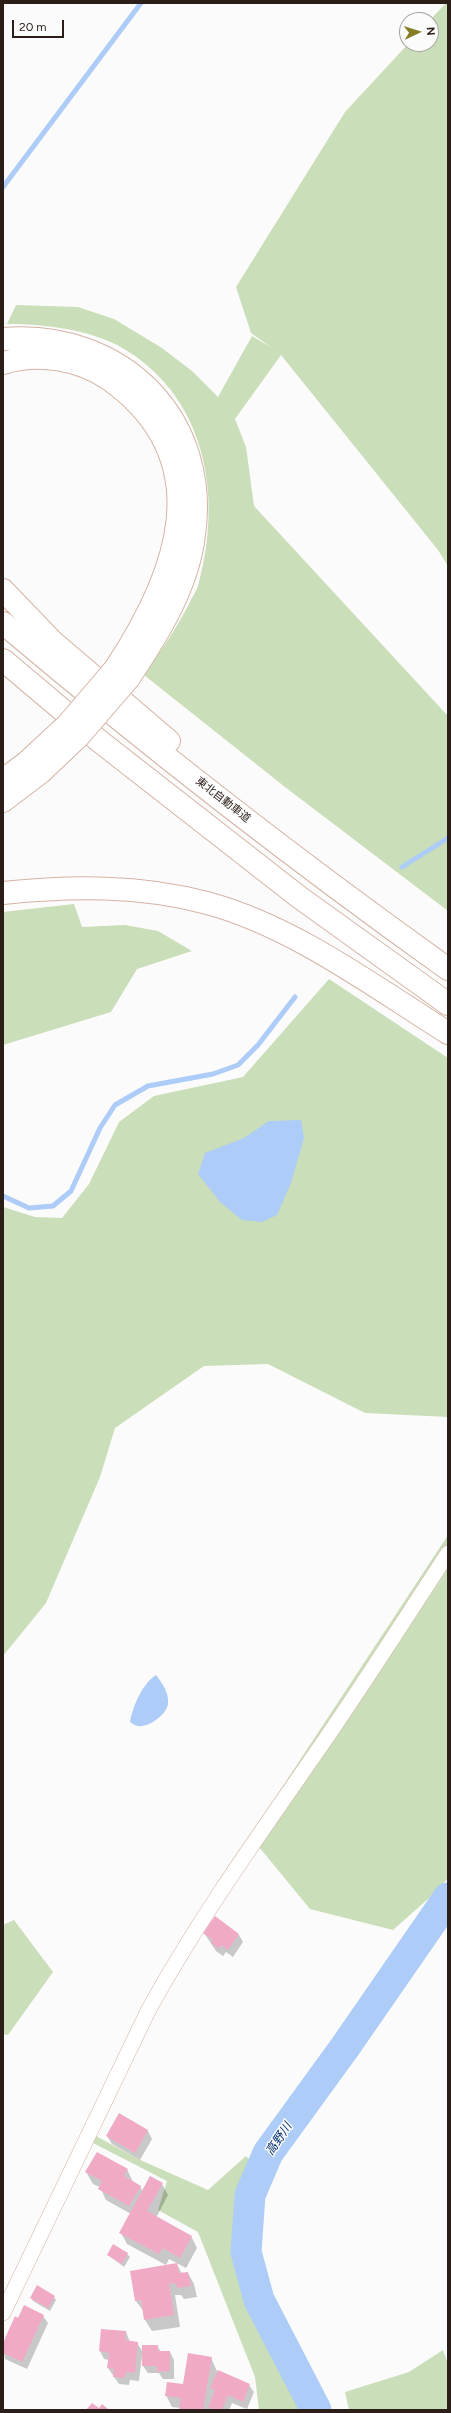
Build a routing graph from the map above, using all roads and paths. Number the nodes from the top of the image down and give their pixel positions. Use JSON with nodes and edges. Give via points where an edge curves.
{"nodes":[{"id":1,"x":3,"y":340,"type":"edge"},
{"id":2,"x":3,"y":363,"type":"edge"},
{"id":3,"x":3,"y":590,"type":"edge"},
{"id":4,"x":3,"y":623,"type":"edge"},
{"id":5,"x":3,"y":660,"type":"edge"},
{"id":6,"x":122,"y":673,"type":"junction"},
{"id":7,"x":33,"y":768,"type":"junction"},
{"id":8,"x":3,"y":780,"type":"edge"},
{"id":9,"x":3,"y":801,"type":"edge"},
{"id":10,"x":316,"y":873,"type":"junction"},
{"id":11,"x":3,"y":893,"type":"edge"},
{"id":12,"x":448,"y":969,"type":"edge"},
{"id":13,"x":448,"y":1004,"type":"edge"},
{"id":14,"x":448,"y":1033,"type":"edge"},
{"id":15,"x":448,"y":1553,"type":"edge"},
{"id":16,"x":3,"y":2313,"type":"edge"}],
"edges":[{"from":1,"to":6,"type":"highway","via":[[56,340],[80,346],[106,358],[142,382],[161,403],[185,446],[196,495],[193,543],[177,595],[166,618]]},
{"from":2,"to":6,"type":"highway","via":[[37,357],[56,359],[80,365],[105,377],[127,393],[145,411],[170,456],[179,506],[171,560]]},
{"from":3,"to":10,"type":"highway","via":[[52,641],[130,706]]},
{"from":4,"to":10,"type":"highway","name":"東北自動車道","via":[[119,719]]},
{"from":5,"to":13,"type":"highway","via":[[98,740],[299,897]]},
{"from":6,"to":7,"type":"highway","bridge":true,"via":[[79,736]]},
{"from":7,"to":8,"type":"highway"},
{"from":7,"to":9,"type":"highway"},
{"from":10,"to":12,"type":"highway","name":"東北自動車道"},
{"from":11,"to":14,"type":"highway","via":[[114,888],[143,890],[208,903],[271,927],[304,944]]},
{"from":15,"to":16,"type":"street","via":[[384,1654],[222,1889],[173,1965],[148,2011]]}]}
